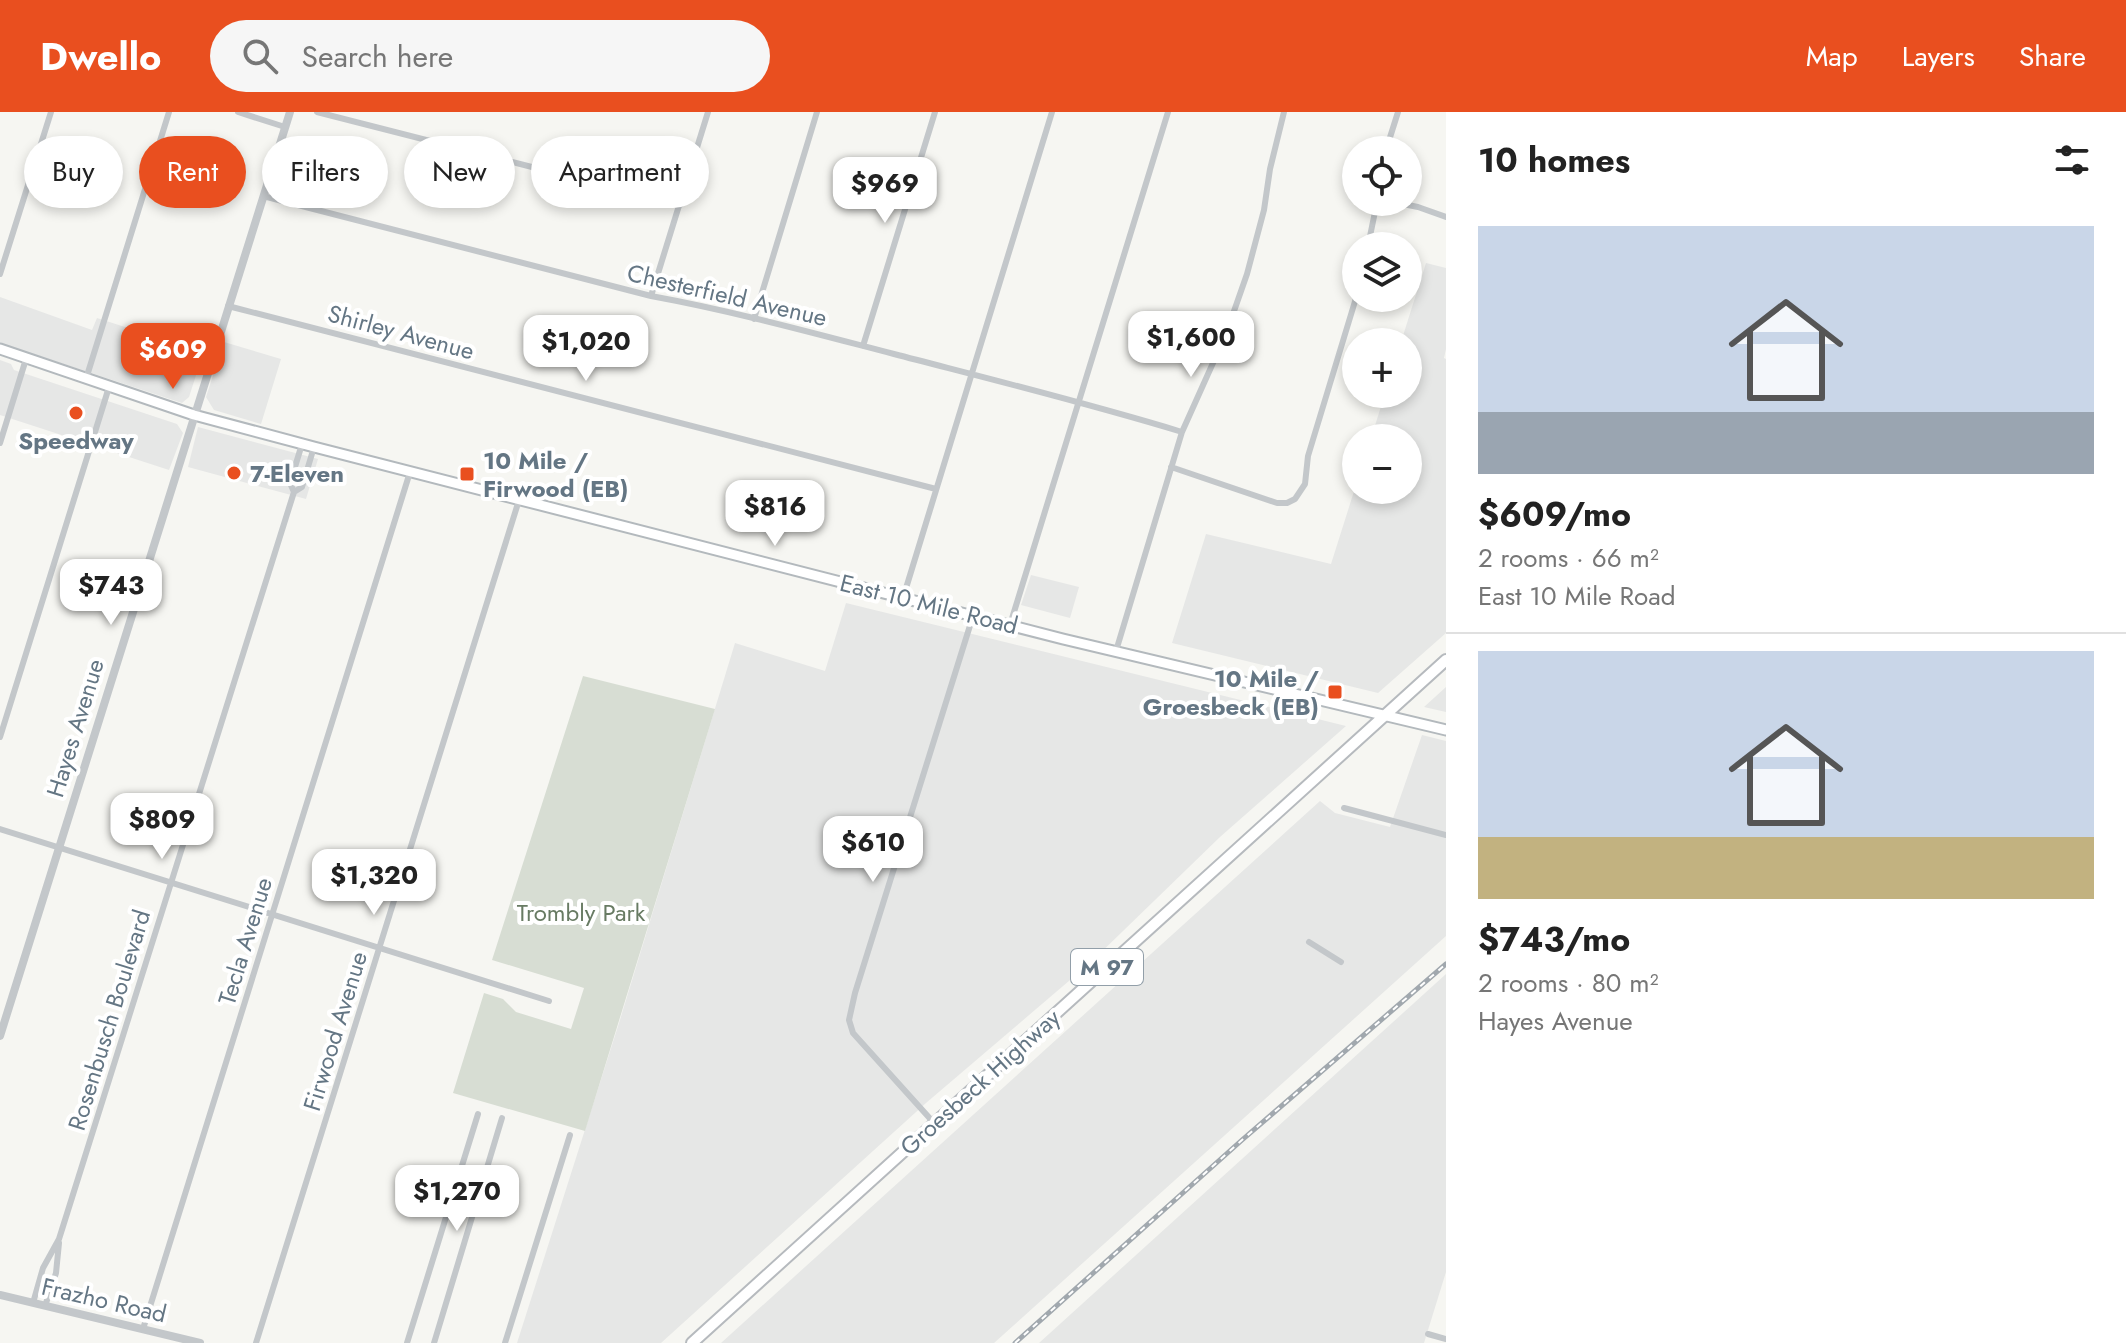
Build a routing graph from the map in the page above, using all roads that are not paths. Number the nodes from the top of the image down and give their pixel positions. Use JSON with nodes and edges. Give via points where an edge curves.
{"nodes":[{"id":1,"x":51,"y":112,"type":"edge"},
{"id":2,"x":169,"y":112,"type":"edge"},
{"id":3,"x":238,"y":112,"type":"edge"},
{"id":4,"x":290,"y":112,"type":"edge"},
{"id":5,"x":317,"y":112,"type":"edge"},
{"id":6,"x":706,"y":112,"type":"edge"},
{"id":7,"x":817,"y":112,"type":"edge"},
{"id":8,"x":935,"y":112,"type":"edge"},
{"id":9,"x":1052,"y":112,"type":"edge"},
{"id":10,"x":1168,"y":112,"type":"edge"},
{"id":11,"x":1284,"y":112,"type":"edge"},
{"id":12,"x":1398,"y":112,"type":"edge"},
{"id":13,"x":285,"y":127,"type":"junction"},
{"id":14,"x":282,"y":136,"type":"edge"},
{"id":15,"x":699,"y":136,"type":"edge"},
{"id":16,"x":1390,"y":136,"type":"edge"},
{"id":17,"x":531,"y":167,"type":"edge"},
{"id":18,"x":262,"y":199,"type":"edge"},
{"id":19,"x":310,"y":208,"type":"edge"},
{"id":20,"x":679,"y":208,"type":"edge"},
{"id":21,"x":1422,"y":208,"type":"edge"},
{"id":22,"x":1446,"y":217,"type":"edge"},
{"id":23,"x":0,"y":274,"type":"edge"},
{"id":24,"x":651,"y":296,"type":"junction"},
{"id":25,"x":228,"y":306,"type":"junction"},
{"id":26,"x":1352,"y":312,"type":"edge"},
{"id":27,"x":754,"y":319,"type":"junction"},
{"id":28,"x":863,"y":346,"type":"junction"},
{"id":29,"x":0,"y":349,"type":"edge"},
{"id":30,"x":26,"y":359,"type":"junction"},
{"id":31,"x":972,"y":374,"type":"junction"},
{"id":32,"x":86,"y":379,"type":"junction"},
{"id":33,"x":109,"y":387,"type":"junction"},
{"id":34,"x":1079,"y":403,"type":"junction"},
{"id":35,"x":194,"y":415,"type":"junction"},
{"id":36,"x":1182,"y":432,"type":"junction"},
{"id":37,"x":0,"y":443,"type":"edge"},
{"id":38,"x":302,"y":444,"type":"junction"},
{"id":39,"x":314,"y":447,"type":"junction"},
{"id":40,"x":1171,"y":467,"type":"junction"},
{"id":41,"x":410,"y":472,"type":"junction"},
{"id":42,"x":936,"y":489,"type":"junction"},
{"id":43,"x":294,"y":492,"type":"junction"},
{"id":44,"x":519,"y":500,"type":"junction"},
{"id":45,"x":903,"y":598,"type":"junction"},
{"id":46,"x":973,"y":616,"type":"junction"},
{"id":47,"x":1010,"y":625,"type":"junction"},
{"id":48,"x":1116,"y":651,"type":"junction"},
{"id":49,"x":1446,"y":660,"type":"edge"},
{"id":50,"x":1383,"y":716,"type":"junction"},
{"id":51,"x":1446,"y":730,"type":"edge"},
{"id":52,"x":0,"y":737,"type":"edge"},
{"id":53,"x":1344,"y":808,"type":"dead end"},
{"id":54,"x":0,"y":829,"type":"edge"},
{"id":55,"x":1446,"y":835,"type":"edge"},
{"id":56,"x":58,"y":848,"type":"junction"},
{"id":57,"x":171,"y":884,"type":"junction"},
{"id":58,"x":272,"y":914,"type":"junction"},
{"id":59,"x":1309,"y":942,"type":"dead end"},
{"id":60,"x":380,"y":948,"type":"junction"},
{"id":61,"x":1341,"y":962,"type":"dead end"},
{"id":62,"x":549,"y":1001,"type":"dead end"},
{"id":63,"x":0,"y":1036,"type":"edge"},
{"id":64,"x":478,"y":1114,"type":"dead end"},
{"id":65,"x":502,"y":1118,"type":"dead end"},
{"id":66,"x":934,"y":1123,"type":"junction"},
{"id":67,"x":570,"y":1135,"type":"dead end"},
{"id":68,"x":59,"y":1239,"type":"junction"},
{"id":69,"x":0,"y":1295,"type":"edge"},
{"id":70,"x":33,"y":1303,"type":"junction"},
{"id":71,"x":45,"y":1306,"type":"junction"},
{"id":72,"x":143,"y":1329,"type":"junction"},
{"id":73,"x":1428,"y":1334,"type":"dead end"},
{"id":74,"x":1446,"y":1339,"type":"edge"},
{"id":75,"x":200,"y":1343,"type":"edge"},
{"id":76,"x":256,"y":1343,"type":"edge"},
{"id":77,"x":407,"y":1343,"type":"edge"},
{"id":78,"x":434,"y":1343,"type":"edge"},
{"id":79,"x":505,"y":1343,"type":"edge"},
{"id":80,"x":692,"y":1343,"type":"edge"}],
"edges":[{"from":1,"to":23,"type":"street"},
{"from":2,"to":32,"type":"street"},
{"from":3,"to":13,"type":"street"},
{"from":4,"to":13,"type":"street","name":"Hayes Avenue"},
{"from":5,"to":17,"type":"street"},
{"from":6,"to":15,"type":"street"},
{"from":7,"to":27,"type":"street"},
{"from":8,"to":28,"type":"street"},
{"from":9,"to":31,"type":"street"},
{"from":10,"to":34,"type":"street"},
{"from":11,"to":36,"type":"street","via":[[1243,287]]},
{"from":12,"to":16,"type":"street"},
{"from":13,"to":14,"type":"street","name":"Hayes Avenue"},
{"from":18,"to":25,"type":"street","name":"Hayes Avenue"},
{"from":19,"to":24,"type":"street","name":"Chesterfield Avenue"},
{"from":20,"to":24,"type":"street"},
{"from":21,"to":22,"type":"street"},
{"from":24,"to":27,"type":"street","name":"Chesterfield Avenue"},
{"from":25,"to":35,"type":"street","name":"Hayes Avenue"},
{"from":25,"to":42,"type":"street","name":"Shirley Avenue"},
{"from":26,"to":40,"type":"street","via":[[1308,456],[1305,484],[1295,499],[1277,503]]},
{"from":27,"to":28,"type":"street","name":"Chesterfield Avenue"},
{"from":28,"to":31,"type":"street","name":"Chesterfield Avenue"},
{"from":29,"to":30,"type":"main road","name":"East 10 Mile Road"},
{"from":30,"to":32,"type":"main road","name":"East 10 Mile Road"},
{"from":30,"to":37,"type":"street"},
{"from":31,"to":34,"type":"street","name":"Chesterfield Avenue"},
{"from":31,"to":42,"type":"street"},
{"from":32,"to":33,"type":"main road","name":"East 10 Mile Road"},
{"from":33,"to":35,"type":"main road","name":"East 10 Mile Road"},
{"from":33,"to":52,"type":"street"},
{"from":34,"to":36,"type":"street","name":"Chesterfield Avenue"},
{"from":34,"to":47,"type":"street"},
{"from":35,"to":38,"type":"main road","name":"East 10 Mile Road"},
{"from":35,"to":56,"type":"street","name":"Hayes Avenue"},
{"from":36,"to":40,"type":"street"},
{"from":38,"to":39,"type":"main road","name":"East 10 Mile Road"},
{"from":38,"to":43,"type":"street","name":"Rosenbusch Boulevard","via":[[290,483]]},
{"from":39,"to":41,"type":"main road","name":"East 10 Mile Road"},
{"from":39,"to":43,"type":"street","name":"Rosenbusch Boulevard","via":[[302,487]]},
{"from":40,"to":48,"type":"street"},
{"from":41,"to":44,"type":"main road","name":"East 10 Mile Road"},
{"from":41,"to":58,"type":"street","name":"Tecla Avenue"},
{"from":42,"to":45,"type":"street"},
{"from":43,"to":57,"type":"street","name":"Rosenbusch Boulevard"},
{"from":44,"to":45,"type":"main road","name":"East 10 Mile Road"},
{"from":44,"to":60,"type":"street","name":"Firwood Avenue"},
{"from":45,"to":46,"type":"main road","name":"East 10 Mile Road"},
{"from":46,"to":47,"type":"main road","name":"East 10 Mile Road"},
{"from":46,"to":66,"type":"street","via":[[849,1020],[853,1033]]},
{"from":47,"to":48,"type":"main road","name":"East 10 Mile Road"},
{"from":48,"to":50,"type":"main road","name":"East 10 Mile Road"},
{"from":49,"to":50,"type":"main road","name":"Groesbeck Highway","number":"M 97"},
{"from":50,"to":51,"type":"main road","name":"East 10 Mile Road"},
{"from":50,"to":66,"type":"main road","name":"Groesbeck Highway","number":"M 97"},
{"from":53,"to":55,"type":"street"},
{"from":54,"to":56,"type":"street"},
{"from":56,"to":57,"type":"street"},
{"from":56,"to":63,"type":"street","name":"Hayes Avenue"},
{"from":57,"to":58,"type":"street"},
{"from":57,"to":68,"type":"street","name":"Rosenbusch Boulevard"},
{"from":58,"to":60,"type":"street"},
{"from":58,"to":72,"type":"street","name":"Tecla Avenue"},
{"from":59,"to":61,"type":"street"},
{"from":60,"to":62,"type":"street"},
{"from":60,"to":76,"type":"street","name":"Firwood Avenue"},
{"from":64,"to":77,"type":"street"},
{"from":65,"to":78,"type":"street"},
{"from":66,"to":80,"type":"main road","name":"Groesbeck Highway","number":"M 97"},
{"from":67,"to":79,"type":"street"},
{"from":68,"to":70,"type":"street","name":"Rosenbusch Boulevard"},
{"from":68,"to":71,"type":"street","name":"Rosenbusch Boulevard","via":[[56,1273]]},
{"from":69,"to":70,"type":"street","name":"Frazho Road"},
{"from":70,"to":71,"type":"street","name":"Frazho Road"},
{"from":71,"to":72,"type":"street","name":"Frazho Road"},
{"from":72,"to":75,"type":"street","name":"Frazho Road"},
{"from":73,"to":74,"type":"street"}]}
